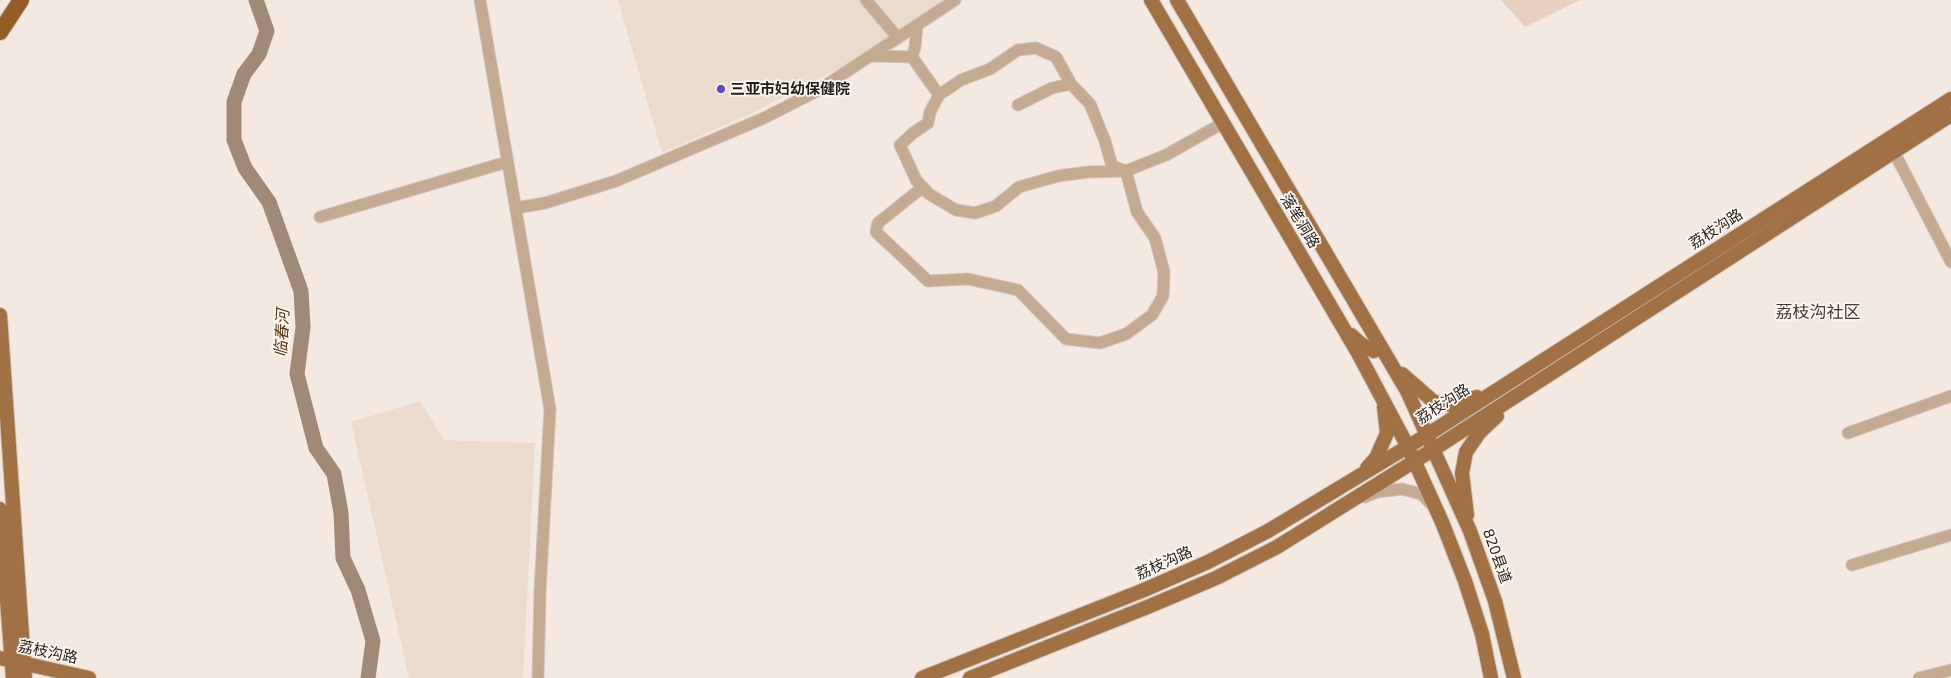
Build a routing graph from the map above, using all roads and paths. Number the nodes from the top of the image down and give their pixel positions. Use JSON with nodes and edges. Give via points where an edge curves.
{"nodes":[{"id":1,"x":21,"y":0,"type":"edge"},
{"id":2,"x":480,"y":0,"type":"edge"},
{"id":3,"x":866,"y":0,"type":"edge"},
{"id":4,"x":955,"y":0,"type":"edge"},
{"id":5,"x":1151,"y":0,"type":"edge"},
{"id":6,"x":1177,"y":0,"type":"edge"},
{"id":7,"x":917,"y":25,"type":"junction"},
{"id":8,"x":0,"y":32,"type":"edge"},
{"id":9,"x":898,"y":38,"type":"junction"},
{"id":10,"x":870,"y":56,"type":"junction"},
{"id":11,"x":912,"y":57,"type":"junction"},
{"id":12,"x":1071,"y":84,"type":"junction"},
{"id":13,"x":939,"y":95,"type":"junction"},
{"id":14,"x":1951,"y":99,"type":"edge"},
{"id":15,"x":1018,"y":105,"type":"dead end"},
{"id":16,"x":1951,"y":115,"type":"edge"},
{"id":17,"x":1223,"y":123,"type":"junction"},
{"id":18,"x":1894,"y":152,"type":"junction"},
{"id":19,"x":508,"y":162,"type":"junction"},
{"id":20,"x":1126,"y":171,"type":"junction"},
{"id":21,"x":923,"y":188,"type":"junction"},
{"id":22,"x":516,"y":208,"type":"junction"},
{"id":23,"x":320,"y":217,"type":"dead end"},
{"id":24,"x":1951,"y":262,"type":"edge"},
{"id":25,"x":0,"y":315,"type":"edge"},
{"id":26,"x":1339,"y":321,"type":"junction"},
{"id":27,"x":1376,"y":341,"type":"junction"},
{"id":28,"x":1389,"y":362,"type":"junction"},
{"id":29,"x":1505,"y":385,"type":"junction"},
{"id":30,"x":1376,"y":386,"type":"junction"},
{"id":31,"x":1951,"y":396,"type":"edge"},
{"id":32,"x":1514,"y":398,"type":"junction"},
{"id":33,"x":1848,"y":433,"type":"dead end"},
{"id":34,"x":1427,"y":435,"type":"junction"},
{"id":35,"x":1408,"y":447,"type":"junction"},
{"id":36,"x":1434,"y":449,"type":"junction"},
{"id":37,"x":1415,"y":462,"type":"junction"},
{"id":38,"x":1358,"y":478,"type":"junction"},
{"id":39,"x":1350,"y":503,"type":"junction"},
{"id":40,"x":0,"y":509,"type":"edge"},
{"id":41,"x":1437,"y":511,"type":"junction"},
{"id":42,"x":1470,"y":531,"type":"junction"},
{"id":43,"x":1951,"y":536,"type":"edge"},
{"id":44,"x":1852,"y":565,"type":"dead end"},
{"id":45,"x":15,"y":665,"type":"edge"},
{"id":46,"x":1951,"y":670,"type":"edge"},
{"id":47,"x":0,"y":675,"type":"edge"},
{"id":48,"x":12,"y":678,"type":"edge"},
{"id":49,"x":89,"y":678,"type":"edge"},
{"id":50,"x":538,"y":678,"type":"edge"},
{"id":51,"x":922,"y":678,"type":"edge"},
{"id":52,"x":970,"y":678,"type":"edge"},
{"id":53,"x":1491,"y":678,"type":"edge"},
{"id":54,"x":1514,"y":678,"type":"edge"},
{"id":55,"x":1919,"y":678,"type":"edge"}],
"edges":[{"from":1,"to":8,"type":"highway"},
{"from":2,"to":19,"type":"street"},
{"from":3,"to":9,"type":"street"},
{"from":4,"to":7,"type":"street"},
{"from":5,"to":17,"type":"main road","name":"落笔洞路"},
{"from":6,"to":27,"type":"main road","name":"落笔洞路"},
{"from":7,"to":9,"type":"street"},
{"from":7,"to":11,"type":"street"},
{"from":9,"to":10,"type":"street"},
{"from":10,"to":11,"type":"street"},
{"from":10,"to":22,"type":"street","via":[[794,104],[736,131],[616,181],[545,203]]},
{"from":11,"to":13,"type":"street"},
{"from":12,"to":13,"type":"street","via":[[1056,57],[1036,48],[1018,50],[990,69],[961,80]]},
{"from":12,"to":15,"type":"street","via":[[1052,88]]},
{"from":12,"to":20,"type":"street","via":[[1090,104],[1112,166]]},
{"from":13,"to":21,"type":"street","via":[[930,112],[928,123],[913,132],[900,145],[916,180]]},
{"from":14,"to":29,"type":"main road","name":"荔枝沟路"},
{"from":16,"to":18,"type":"main road"},
{"from":17,"to":20,"type":"street","via":[[1166,155]]},
{"from":17,"to":26,"type":"main road","name":"落笔洞路"},
{"from":18,"to":24,"type":"street"},
{"from":18,"to":32,"type":"main road"},
{"from":19,"to":22,"type":"street"},
{"from":19,"to":23,"type":"street"},
{"from":20,"to":21,"type":"street","via":[[1088,172],[1019,187],[996,206],[975,213],[956,210]]},
{"from":20,"to":21,"type":"street","via":[[1137,212],[1155,238],[1164,272],[1164,296],[1152,315],[1126,334],[1100,343],[1066,340],[1018,290],[968,279],[928,281],[876,232],[878,223]]},
{"from":22,"to":50,"type":"street","via":[[550,409]]},
{"from":25,"to":45,"type":"main road"},
{"from":26,"to":27,"type":"main road","via":[[1370,350],[1378,348]]},
{"from":26,"to":30,"type":"main road","name":"落笔洞路"},
{"from":27,"to":28,"type":"main road","name":"落笔洞路"},
{"from":28,"to":29,"type":"main road","via":[[1434,402],[1452,405]]},
{"from":28,"to":34,"type":"main road","name":"落笔洞路","via":[[1407,392]]},
{"from":29,"to":34,"type":"main road","name":"荔枝沟路"},
{"from":30,"to":35,"type":"main road","name":"落笔洞路"},
{"from":30,"to":38,"type":"main road","via":[[1385,410],[1387,432],[1376,458]]},
{"from":31,"to":33,"type":"street"},
{"from":32,"to":36,"type":"main road"},
{"from":32,"to":42,"type":"main road","via":[[1479,433],[1466,452],[1462,473]]},
{"from":34,"to":35,"type":"main road","name":"荔枝沟路"},
{"from":34,"to":36,"type":"main road","name":"落笔洞路"},
{"from":35,"to":37,"type":"main road","name":"落笔洞路"},
{"from":35,"to":38,"type":"main road","name":"荔枝沟路"},
{"from":36,"to":37,"type":"main road"},
{"from":36,"to":42,"type":"main road","name":"820县道"},
{"from":37,"to":39,"type":"main road"},
{"from":37,"to":41,"type":"main road"},
{"from":38,"to":51,"type":"main road","name":"荔枝沟路","via":[[1268,532],[1208,562]]},
{"from":39,"to":41,"type":"street","via":[[1377,492],[1402,489],[1421,494]]},
{"from":39,"to":52,"type":"main road","via":[[1277,547],[1216,578]]},
{"from":40,"to":45,"type":"main road"},
{"from":41,"to":53,"type":"main road","via":[[1465,581],[1482,634]]},
{"from":42,"to":54,"type":"main road","name":"820县道","via":[[1495,600]]},
{"from":43,"to":44,"type":"street"},
{"from":45,"to":48,"type":"main road"},
{"from":45,"to":49,"type":"main road","name":"荔枝沟路"},
{"from":46,"to":55,"type":"street"},
{"from":47,"to":48,"type":"main road"}]}
